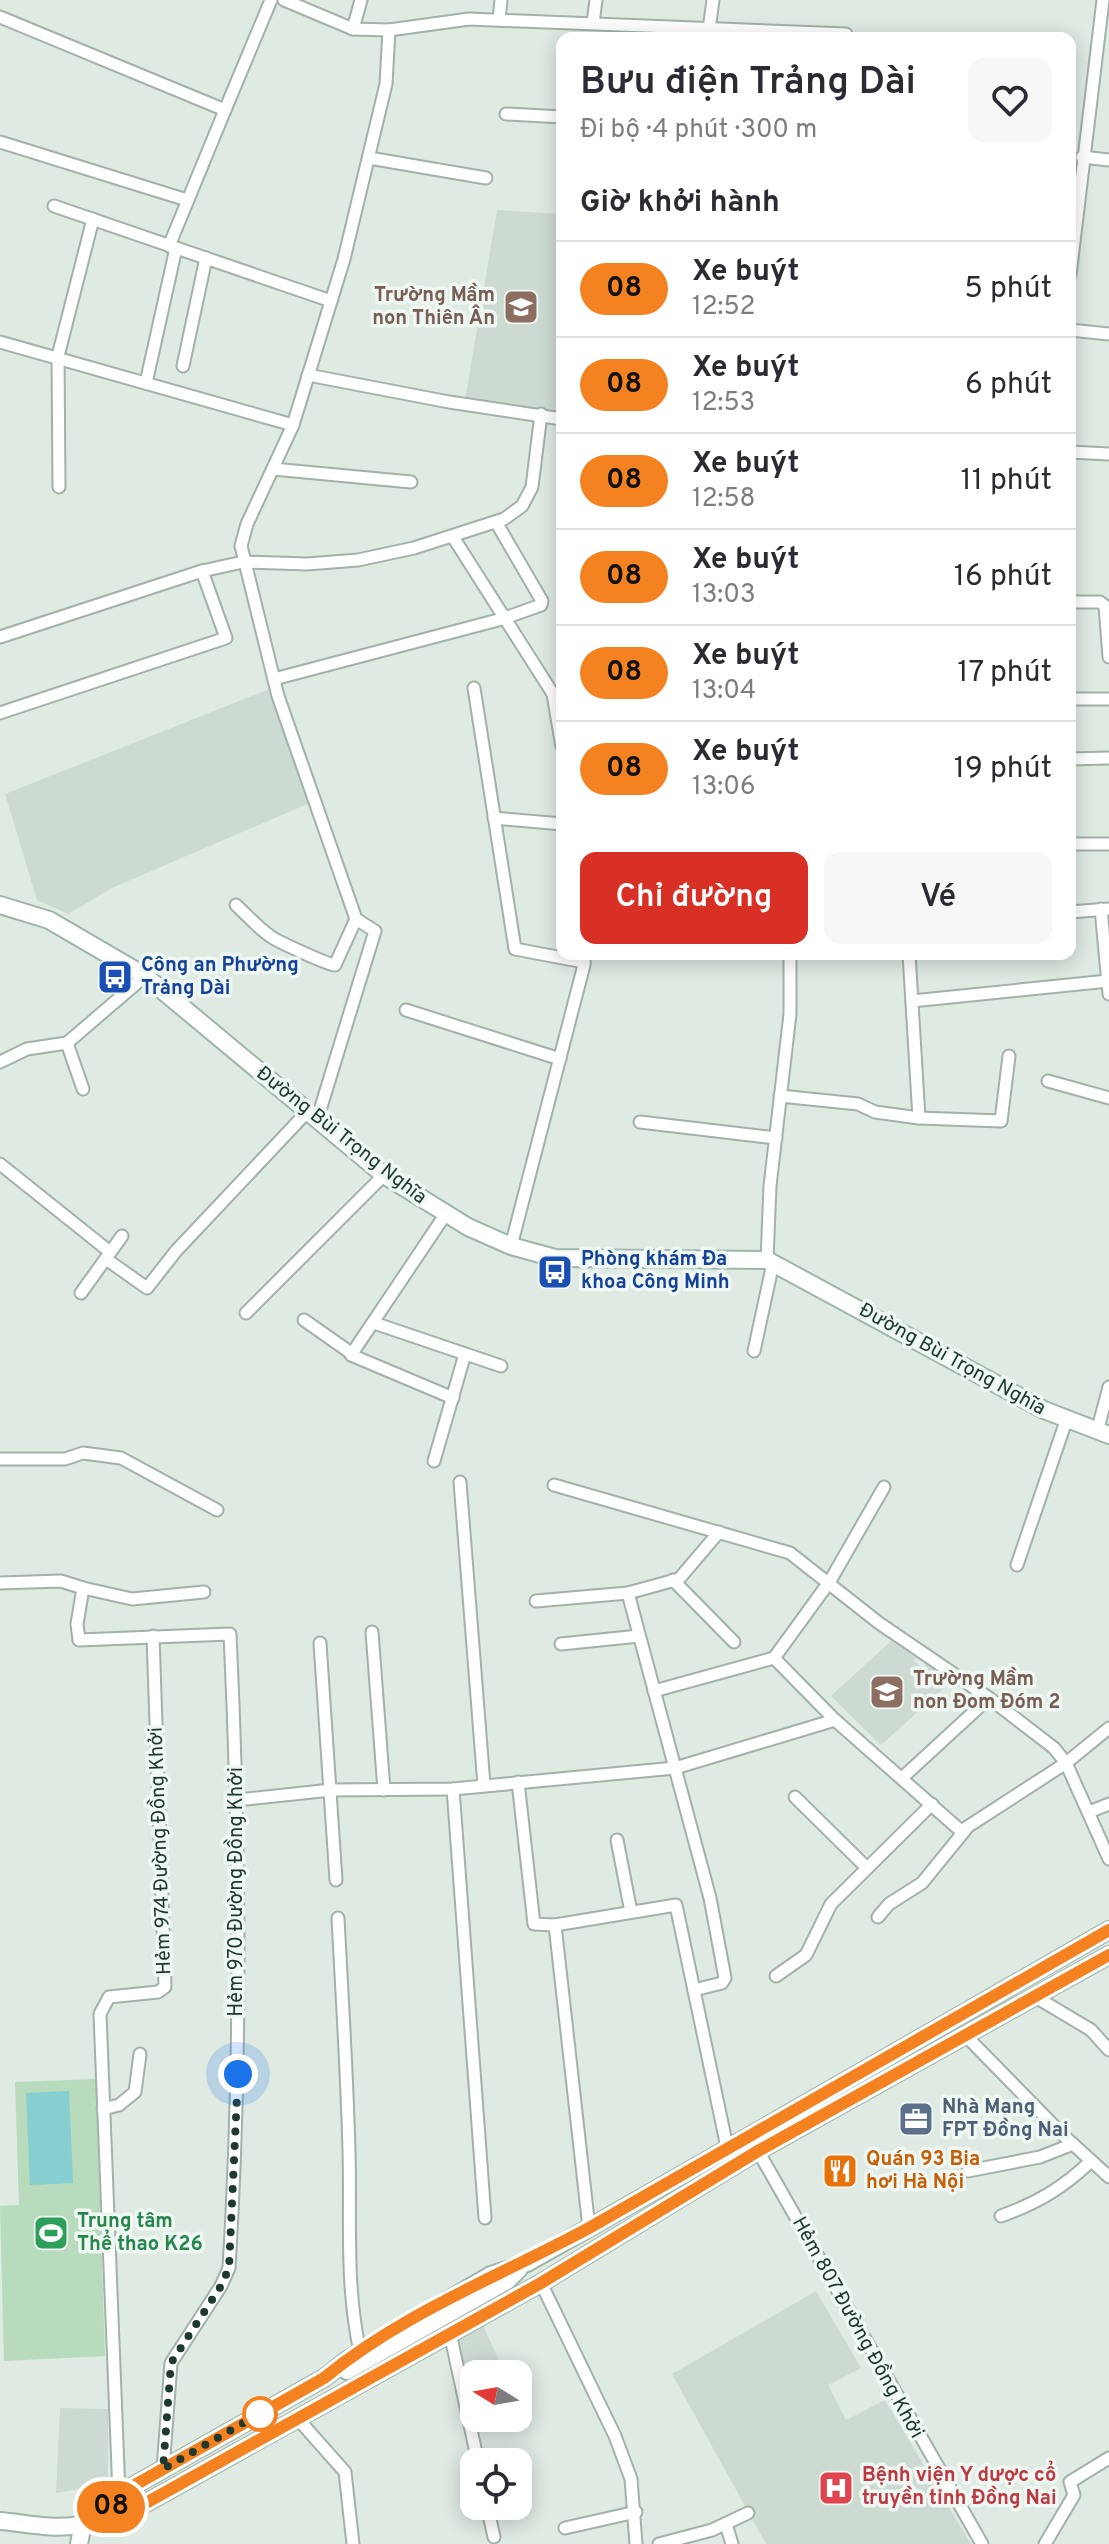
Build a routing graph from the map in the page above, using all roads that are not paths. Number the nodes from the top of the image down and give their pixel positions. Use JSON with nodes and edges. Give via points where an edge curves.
{"nodes":[{"id":1,"x":271,"y":0,"type":"edge"},
{"id":2,"x":284,"y":0,"type":"edge"},
{"id":3,"x":361,"y":0,"type":"edge"},
{"id":4,"x":501,"y":0,"type":"edge"},
{"id":5,"x":596,"y":0,"type":"edge"},
{"id":6,"x":713,"y":0,"type":"edge"},
{"id":7,"x":1103,"y":0,"type":"edge"},
{"id":8,"x":0,"y":17,"type":"edge"},
{"id":9,"x":499,"y":20,"type":"junction"},
{"id":10,"x":593,"y":23,"type":"junction"},
{"id":11,"x":353,"y":29,"type":"junction"},
{"id":12,"x":389,"y":30,"type":"junction"},
{"id":13,"x":679,"y":32,"type":"edge"},
{"id":14,"x":708,"y":32,"type":"edge"},
{"id":15,"x":225,"y":110,"type":"junction"},
{"id":16,"x":506,"y":114,"type":"dead end"},
{"id":17,"x":556,"y":117,"type":"edge"},
{"id":18,"x":0,"y":142,"type":"edge"},
{"id":19,"x":1082,"y":157,"type":"junction"},
{"id":20,"x":369,"y":158,"type":"junction"},
{"id":21,"x":1109,"y":160,"type":"edge"},
{"id":22,"x":486,"y":178,"type":"dead end"},
{"id":23,"x":187,"y":200,"type":"junction"},
{"id":24,"x":54,"y":206,"type":"dead end"},
{"id":25,"x":1076,"y":216,"type":"edge"},
{"id":26,"x":93,"y":219,"type":"junction"},
{"id":27,"x":172,"y":247,"type":"junction"},
{"id":28,"x":206,"y":258,"type":"junction"},
{"id":29,"x":331,"y":301,"type":"junction"},
{"id":30,"x":1076,"y":331,"type":"edge"},
{"id":31,"x":1109,"y":334,"type":"edge"},
{"id":32,"x":0,"y":342,"type":"edge"},
{"id":33,"x":58,"y":356,"type":"junction"},
{"id":34,"x":183,"y":366,"type":"dead end"},
{"id":35,"x":308,"y":375,"type":"junction"},
{"id":36,"x":146,"y":383,"type":"junction"},
{"id":37,"x":541,"y":414,"type":"junction"},
{"id":38,"x":556,"y":418,"type":"edge"},
{"id":39,"x":293,"y":425,"type":"junction"},
{"id":40,"x":1076,"y":452,"type":"edge"},
{"id":41,"x":1109,"y":454,"type":"edge"},
{"id":42,"x":273,"y":469,"type":"junction"},
{"id":43,"x":411,"y":482,"type":"dead end"},
{"id":44,"x":59,"y":487,"type":"dead end"},
{"id":45,"x":496,"y":522,"type":"junction"},
{"id":46,"x":453,"y":537,"type":"junction"},
{"id":47,"x":243,"y":562,"type":"junction"},
{"id":48,"x":202,"y":571,"type":"junction"},
{"id":49,"x":1076,"y":602,"type":"edge"},
{"id":50,"x":1108,"y":614,"type":"edge"},
{"id":51,"x":502,"y":619,"type":"junction"},
{"id":52,"x":1108,"y":633,"type":"edge"},
{"id":53,"x":0,"y":637,"type":"edge"},
{"id":54,"x":1109,"y":657,"type":"edge"},
{"id":55,"x":274,"y":679,"type":"junction"},
{"id":56,"x":474,"y":688,"type":"dead end"},
{"id":57,"x":1076,"y":699,"type":"edge"},
{"id":58,"x":1109,"y":699,"type":"edge"},
{"id":59,"x":556,"y":712,"type":"edge"},
{"id":60,"x":0,"y":713,"type":"edge"},
{"id":61,"x":1109,"y":758,"type":"edge"},
{"id":62,"x":1076,"y":759,"type":"edge"},
{"id":63,"x":494,"y":818,"type":"junction"},
{"id":64,"x":556,"y":823,"type":"edge"},
{"id":65,"x":1076,"y":844,"type":"edge"},
{"id":66,"x":1109,"y":844,"type":"edge"},
{"id":67,"x":0,"y":905,"type":"edge"},
{"id":68,"x":236,"y":905,"type":"dead end"},
{"id":69,"x":1105,"y":909,"type":"edge"},
{"id":70,"x":1076,"y":911,"type":"edge"},
{"id":71,"x":356,"y":919,"type":"junction"},
{"id":72,"x":556,"y":954,"type":"edge"},
{"id":73,"x":584,"y":960,"type":"edge"},
{"id":74,"x":790,"y":960,"type":"edge"},
{"id":75,"x":909,"y":960,"type":"edge"},
{"id":76,"x":145,"y":976,"type":"junction"},
{"id":77,"x":1108,"y":981,"type":"edge"},
{"id":78,"x":1109,"y":994,"type":"edge"},
{"id":79,"x":912,"y":1001,"type":"junction"},
{"id":80,"x":406,"y":1010,"type":"dead end"},
{"id":81,"x":67,"y":1043,"type":"junction"},
{"id":82,"x":1009,"y":1056,"type":"dead end"},
{"id":83,"x":560,"y":1059,"type":"junction"},
{"id":84,"x":0,"y":1062,"type":"edge"},
{"id":85,"x":1048,"y":1081,"type":"dead end"},
{"id":86,"x":83,"y":1089,"type":"dead end"},
{"id":87,"x":780,"y":1096,"type":"junction"},
{"id":88,"x":1109,"y":1098,"type":"edge"},
{"id":89,"x":312,"y":1116,"type":"junction"},
{"id":90,"x":919,"y":1118,"type":"junction"},
{"id":91,"x":640,"y":1122,"type":"dead end"},
{"id":92,"x":776,"y":1138,"type":"junction"},
{"id":93,"x":0,"y":1164,"type":"edge"},
{"id":94,"x":384,"y":1175,"type":"junction"},
{"id":95,"x":445,"y":1215,"type":"junction"},
{"id":96,"x":122,"y":1236,"type":"dead end"},
{"id":97,"x":511,"y":1246,"type":"junction"},
{"id":98,"x":108,"y":1256,"type":"junction"},
{"id":99,"x":770,"y":1262,"type":"junction"},
{"id":100,"x":81,"y":1293,"type":"dead end"},
{"id":101,"x":246,"y":1313,"type":"dead end"},
{"id":102,"x":304,"y":1320,"type":"dead end"},
{"id":103,"x":374,"y":1323,"type":"junction"},
{"id":104,"x":754,"y":1351,"type":"dead end"},
{"id":105,"x":351,"y":1353,"type":"junction"},
{"id":106,"x":465,"y":1354,"type":"junction"},
{"id":107,"x":501,"y":1366,"type":"dead end"},
{"id":108,"x":1109,"y":1387,"type":"edge"},
{"id":109,"x":453,"y":1398,"type":"junction"},
{"id":110,"x":1066,"y":1421,"type":"junction"},
{"id":111,"x":1103,"y":1434,"type":"edge"},
{"id":112,"x":0,"y":1459,"type":"edge"},
{"id":113,"x":434,"y":1461,"type":"dead end"},
{"id":114,"x":460,"y":1482,"type":"dead end"},
{"id":115,"x":554,"y":1485,"type":"dead end"},
{"id":116,"x":884,"y":1487,"type":"dead end"},
{"id":117,"x":217,"y":1510,"type":"dead end"},
{"id":118,"x":719,"y":1532,"type":"junction"},
{"id":119,"x":1017,"y":1565,"type":"dead end"},
{"id":120,"x":673,"y":1580,"type":"junction"},
{"id":121,"x":830,"y":1581,"type":"junction"},
{"id":122,"x":0,"y":1583,"type":"edge"},
{"id":123,"x":83,"y":1588,"type":"junction"},
{"id":124,"x":204,"y":1592,"type":"dead end"},
{"id":125,"x":628,"y":1593,"type":"junction"},
{"id":126,"x":536,"y":1601,"type":"dead end"},
{"id":127,"x":372,"y":1632,"type":"dead end"},
{"id":128,"x":153,"y":1636,"type":"junction"},
{"id":129,"x":639,"y":1636,"type":"junction"},
{"id":130,"x":734,"y":1642,"type":"dead end"},
{"id":131,"x":320,"y":1643,"type":"dead end"},
{"id":132,"x":561,"y":1644,"type":"dead end"},
{"id":133,"x":774,"y":1658,"type":"junction"},
{"id":134,"x":654,"y":1691,"type":"junction"},
{"id":135,"x":989,"y":1698,"type":"junction"},
{"id":136,"x":835,"y":1720,"type":"junction"},
{"id":137,"x":1109,"y":1728,"type":"edge"},
{"id":138,"x":1066,"y":1763,"type":"junction"},
{"id":139,"x":675,"y":1768,"type":"junction"},
{"id":140,"x":903,"y":1777,"type":"junction"},
{"id":141,"x":518,"y":1782,"type":"junction"},
{"id":142,"x":484,"y":1785,"type":"junction"},
{"id":143,"x":453,"y":1789,"type":"junction"},
{"id":144,"x":331,"y":1790,"type":"junction"},
{"id":145,"x":384,"y":1790,"type":"junction"},
{"id":146,"x":795,"y":1797,"type":"dead end"},
{"id":147,"x":238,"y":1800,"type":"junction"},
{"id":148,"x":932,"y":1804,"type":"junction"},
{"id":149,"x":1109,"y":1804,"type":"edge"},
{"id":150,"x":1089,"y":1812,"type":"junction"},
{"id":151,"x":967,"y":1829,"type":"junction"},
{"id":152,"x":617,"y":1840,"type":"dead end"},
{"id":153,"x":1109,"y":1859,"type":"edge"},
{"id":154,"x":867,"y":1868,"type":"junction"},
{"id":155,"x":336,"y":1880,"type":"dead end"},
{"id":156,"x":631,"y":1912,"type":"junction"},
{"id":157,"x":878,"y":1917,"type":"dead end"},
{"id":158,"x":338,"y":1918,"type":"dead end"},
{"id":159,"x":555,"y":1925,"type":"junction"},
{"id":160,"x":1109,"y":1930,"type":"edge"},
{"id":161,"x":1109,"y":1955,"type":"edge"},
{"id":162,"x":776,"y":1976,"type":"dead end"},
{"id":163,"x":694,"y":1990,"type":"junction"},
{"id":164,"x":1034,"y":1996,"type":"junction"},
{"id":165,"x":965,"y":2035,"type":"junction"},
{"id":166,"x":1109,"y":2050,"type":"edge"},
{"id":167,"x":140,"y":2054,"type":"dead end"},
{"id":168,"x":103,"y":2109,"type":"junction"},
{"id":169,"x":750,"y":2133,"type":"junction"},
{"id":170,"x":1073,"y":2144,"type":"junction"},
{"id":171,"x":727,"y":2147,"type":"junction"},
{"id":172,"x":758,"y":2151,"type":"junction"},
{"id":173,"x":1091,"y":2161,"type":"junction"},
{"id":174,"x":968,"y":2171,"type":"dead end"},
{"id":175,"x":1109,"y":2177,"type":"edge"},
{"id":176,"x":1001,"y":2216,"type":"dead end"},
{"id":177,"x":485,"y":2218,"type":"dead end"},
{"id":178,"x":589,"y":2228,"type":"junction"},
{"id":179,"x":527,"y":2263,"type":"junction"},
{"id":180,"x":541,"y":2283,"type":"junction"},
{"id":181,"x":450,"y":2333,"type":"junction"},
{"id":182,"x":360,"y":2352,"type":"junction"},
{"id":183,"x":324,"y":2378,"type":"junction"},
{"id":184,"x":298,"y":2419,"type":"junction"},
{"id":185,"x":475,"y":2448,"type":"edge"},
{"id":186,"x":1109,"y":2458,"type":"edge"},
{"id":187,"x":163,"y":2469,"type":"junction"},
{"id":188,"x":119,"y":2494,"type":"junction"},
{"id":189,"x":107,"y":2512,"type":"junction"},
{"id":190,"x":636,"y":2512,"type":"junction"},
{"id":191,"x":128,"y":2513,"type":"junction"},
{"id":192,"x":748,"y":2513,"type":"dead end"},
{"id":193,"x":490,"y":2520,"type":"edge"},
{"id":194,"x":0,"y":2521,"type":"edge"},
{"id":195,"x":83,"y":2523,"type":"junction"},
{"id":196,"x":726,"y":2524,"type":"junction"},
{"id":197,"x":565,"y":2528,"type":"dead end"},
{"id":198,"x":494,"y":2537,"type":"dead end"},
{"id":199,"x":79,"y":2544,"type":"edge"},
{"id":200,"x":353,"y":2544,"type":"edge"},
{"id":201,"x":636,"y":2544,"type":"edge"},
{"id":202,"x":659,"y":2544,"type":"edge"},
{"id":203,"x":732,"y":2544,"type":"edge"},
{"id":204,"x":982,"y":2544,"type":"edge"},
{"id":205,"x":1045,"y":2544,"type":"edge"}],
"edges":[{"from":1,"to":15,"type":"street"},
{"from":2,"to":11,"type":"street"},
{"from":3,"to":11,"type":"street"},
{"from":4,"to":9,"type":"street"},
{"from":5,"to":10,"type":"street"},
{"from":6,"to":14,"type":"street"},
{"from":7,"to":19,"type":"street"},
{"from":8,"to":15,"type":"street"},
{"from":9,"to":10,"type":"street"},
{"from":9,"to":12,"type":"street"},
{"from":10,"to":13,"type":"street"},
{"from":11,"to":12,"type":"street"},
{"from":12,"to":20,"type":"street","via":[[386,84]]},
{"from":15,"to":23,"type":"street"},
{"from":16,"to":17,"type":"street"},
{"from":18,"to":23,"type":"street"},
{"from":19,"to":21,"type":"street"},
{"from":19,"to":25,"type":"street"},
{"from":20,"to":22,"type":"street"},
{"from":20,"to":29,"type":"street"},
{"from":23,"to":27,"type":"street"},
{"from":24,"to":26,"type":"street"},
{"from":26,"to":27,"type":"street"},
{"from":26,"to":33,"type":"street"},
{"from":27,"to":28,"type":"street"},
{"from":27,"to":36,"type":"street"},
{"from":28,"to":29,"type":"street"},
{"from":28,"to":34,"type":"street"},
{"from":29,"to":35,"type":"street"},
{"from":30,"to":31,"type":"street"},
{"from":32,"to":33,"type":"street"},
{"from":33,"to":36,"type":"street"},
{"from":33,"to":44,"type":"street"},
{"from":35,"to":37,"type":"street"},
{"from":35,"to":39,"type":"street"},
{"from":36,"to":39,"type":"street"},
{"from":37,"to":38,"type":"street"},
{"from":37,"to":45,"type":"street","via":[[532,487],[522,506]]},
{"from":39,"to":42,"type":"street"},
{"from":40,"to":41,"type":"street"},
{"from":42,"to":43,"type":"street"},
{"from":42,"to":47,"type":"street","via":[[247,524]]},
{"from":45,"to":46,"type":"street"},
{"from":45,"to":51,"type":"street","via":[[542,601]]},
{"from":46,"to":47,"type":"street","via":[[358,560]]},
{"from":46,"to":51,"type":"street"},
{"from":47,"to":48,"type":"street"},
{"from":47,"to":55,"type":"street"},
{"from":48,"to":53,"type":"street"},
{"from":48,"to":60,"type":"street","via":[[226,638]]},
{"from":49,"to":50,"type":"street","via":[[1100,602]]},
{"from":50,"to":52,"type":"street"},
{"from":51,"to":55,"type":"street"},
{"from":51,"to":59,"type":"street","via":[[553,694]]},
{"from":52,"to":54,"type":"street"},
{"from":55,"to":71,"type":"street"},
{"from":56,"to":63,"type":"street"},
{"from":57,"to":58,"type":"street"},
{"from":61,"to":62,"type":"street"},
{"from":63,"to":64,"type":"street"},
{"from":63,"to":72,"type":"street","via":[[515,949]]},
{"from":65,"to":66,"type":"street"},
{"from":67,"to":76,"type":"main road","name":"Đường Bùi Trọng Nghĩa","via":[[49,920]]},
{"from":68,"to":71,"type":"street","via":[[278,942],[327,965],[335,965],[342,954]]},
{"from":69,"to":70,"type":"street"},
{"from":69,"to":77,"type":"street"},
{"from":71,"to":89,"type":"street","via":[[375,934]]},
{"from":73,"to":83,"type":"street"},
{"from":74,"to":87,"type":"street"},
{"from":75,"to":79,"type":"street"},
{"from":76,"to":81,"type":"street"},
{"from":76,"to":89,"type":"main road","name":"Đường Bùi Trọng Nghĩa"},
{"from":77,"to":78,"type":"street"},
{"from":77,"to":79,"type":"street"},
{"from":79,"to":90,"type":"street"},
{"from":80,"to":83,"type":"street"},
{"from":81,"to":84,"type":"street","via":[[27,1049]]},
{"from":81,"to":86,"type":"street"},
{"from":82,"to":90,"type":"street","via":[[1001,1121]]},
{"from":83,"to":97,"type":"street"},
{"from":85,"to":88,"type":"street"},
{"from":87,"to":90,"type":"street","via":[[858,1104]]},
{"from":87,"to":92,"type":"street"},
{"from":89,"to":94,"type":"main road","name":"Đường Bùi Trọng Nghĩa"},
{"from":89,"to":98,"type":"street","via":[[176,1251],[147,1288]]},
{"from":91,"to":92,"type":"street"},
{"from":92,"to":99,"type":"street"},
{"from":93,"to":98,"type":"street"},
{"from":94,"to":95,"type":"main road","name":"Đường Bùi Trọng Nghĩa"},
{"from":94,"to":101,"type":"street"},
{"from":95,"to":97,"type":"main road","name":"Đường Bùi Trọng Nghĩa"},
{"from":95,"to":103,"type":"street"},
{"from":96,"to":98,"type":"street"},
{"from":97,"to":99,"type":"main road","name":"Đường Bùi Trọng Nghĩa","via":[[555,1258]]},
{"from":98,"to":100,"type":"street"},
{"from":99,"to":104,"type":"street"},
{"from":99,"to":110,"type":"main road","name":"Đường Bùi Trọng Nghĩa"},
{"from":102,"to":105,"type":"street"},
{"from":103,"to":105,"type":"street"},
{"from":103,"to":106,"type":"street"},
{"from":105,"to":109,"type":"street","via":[[352,1358]]},
{"from":106,"to":107,"type":"street"},
{"from":106,"to":109,"type":"street"},
{"from":108,"to":111,"type":"street"},
{"from":109,"to":113,"type":"street"},
{"from":110,"to":111,"type":"main road","name":"Đường Bùi Trọng Nghĩa"},
{"from":110,"to":119,"type":"street"},
{"from":112,"to":117,"type":"street","via":[[65,1459],[83,1453],[121,1458]]},
{"from":114,"to":142,"type":"street"},
{"from":115,"to":118,"type":"street"},
{"from":116,"to":121,"type":"street"},
{"from":118,"to":120,"type":"street"},
{"from":118,"to":121,"type":"street","via":[[790,1553]]},
{"from":120,"to":125,"type":"street"},
{"from":120,"to":130,"type":"street"},
{"from":121,"to":133,"type":"street"},
{"from":121,"to":135,"type":"street","via":[[879,1623]]},
{"from":122,"to":123,"type":"street","via":[[61,1581]]},
{"from":123,"to":124,"type":"street","via":[[132,1599]]},
{"from":123,"to":128,"type":"street","via":[[79,1640]]},
{"from":125,"to":126,"type":"street"},
{"from":125,"to":129,"type":"street"},
{"from":127,"to":145,"type":"street"},
{"from":128,"to":147,"type":"street","name":"Hẻm 970 Đường Đồng Khởi","via":[[230,1634]]},
{"from":128,"to":168,"type":"street","name":"Hẻm 974 Đường Đồng Khởi","via":[[165,1987],[109,1997],[100,2014]]},
{"from":129,"to":132,"type":"street"},
{"from":129,"to":134,"type":"street"},
{"from":131,"to":144,"type":"street"},
{"from":133,"to":134,"type":"street"},
{"from":133,"to":136,"type":"street"},
{"from":134,"to":139,"type":"street"},
{"from":135,"to":138,"type":"street"},
{"from":135,"to":140,"type":"street"},
{"from":136,"to":139,"type":"street"},
{"from":136,"to":140,"type":"street"},
{"from":137,"to":138,"type":"street"},
{"from":138,"to":150,"type":"street"},
{"from":138,"to":151,"type":"street"},
{"from":139,"to":141,"type":"street"},
{"from":139,"to":163,"type":"street","via":[[725,1978]]},
{"from":140,"to":148,"type":"street"},
{"from":141,"to":142,"type":"street"},
{"from":141,"to":159,"type":"street","via":[[530,1917],[541,1927]]},
{"from":142,"to":143,"type":"street"},
{"from":143,"to":145,"type":"street"},
{"from":143,"to":177,"type":"street"},
{"from":144,"to":145,"type":"street"},
{"from":144,"to":147,"type":"street"},
{"from":144,"to":155,"type":"street"},
{"from":146,"to":154,"type":"street"},
{"from":147,"to":187,"type":"street","name":"Hẻm 970 Đường Đồng Khởi","via":[[238,2105],[229,2268],[171,2363]]},
{"from":148,"to":151,"type":"street","via":[[955,1829]]},
{"from":148,"to":154,"type":"street"},
{"from":149,"to":150,"type":"street"},
{"from":150,"to":153,"type":"street"},
{"from":151,"to":157,"type":"street","via":[[922,1883]]},
{"from":152,"to":156,"type":"street"},
{"from":154,"to":162,"type":"street","via":[[831,1904],[806,1955]]},
{"from":156,"to":159,"type":"street"},
{"from":156,"to":163,"type":"street","via":[[676,1905]]},
{"from":158,"to":182,"type":"street","via":[[349,2153],[347,2270]]},
{"from":159,"to":178,"type":"street"},
{"from":160,"to":169,"type":"main road"},
{"from":161,"to":164,"type":"main road"},
{"from":163,"to":171,"type":"street"},
{"from":164,"to":165,"type":"main road"},
{"from":164,"to":166,"type":"street","via":[[1091,2030]]},
{"from":165,"to":170,"type":"street"},
{"from":165,"to":172,"type":"main road"},
{"from":167,"to":168,"type":"street","via":[[135,2092]]},
{"from":168,"to":188,"type":"street","name":"Hẻm 974 Đường Đồng Khởi"},
{"from":169,"to":171,"type":"main road"},
{"from":169,"to":172,"type":"main road"},
{"from":170,"to":173,"type":"street"},
{"from":170,"to":174,"type":"street","via":[[1040,2157]]},
{"from":171,"to":178,"type":"main road"},
{"from":172,"to":180,"type":"main road"},
{"from":172,"to":204,"type":"street","name":"Hẻm 807 Đường Đồng Khởi"},
{"from":173,"to":175,"type":"street"},
{"from":173,"to":176,"type":"street","via":[[1065,2186]]},
{"from":178,"to":179,"type":"main road"},
{"from":179,"to":182,"type":"main road","via":[[491,2275],[417,2318],[417,2313]]},
{"from":179,"to":183,"type":"main road","via":[[507,2281],[408,2338]]},
{"from":180,"to":181,"type":"main road"},
{"from":180,"to":190,"type":"street","via":[[615,2436]]},
{"from":181,"to":184,"type":"main road"},
{"from":181,"to":185,"type":"street"},
{"from":182,"to":183,"type":"main road"},
{"from":183,"to":187,"type":"main road"},
{"from":184,"to":191,"type":"main road"},
{"from":184,"to":200,"type":"street","via":[[345,2472]]},
{"from":186,"to":205,"type":"street","via":[[1070,2482],[1074,2495]]},
{"from":187,"to":188,"type":"main road"},
{"from":188,"to":189,"type":"main road"},
{"from":188,"to":191,"type":"main road"},
{"from":189,"to":191,"type":"main road"},
{"from":189,"to":195,"type":"main road"},
{"from":190,"to":197,"type":"street"},
{"from":190,"to":201,"type":"street"},
{"from":192,"to":196,"type":"street"},
{"from":193,"to":198,"type":"street"},
{"from":194,"to":195,"type":"main road"},
{"from":195,"to":199,"type":"main road"},
{"from":196,"to":202,"type":"street"},
{"from":196,"to":203,"type":"street"}]}
